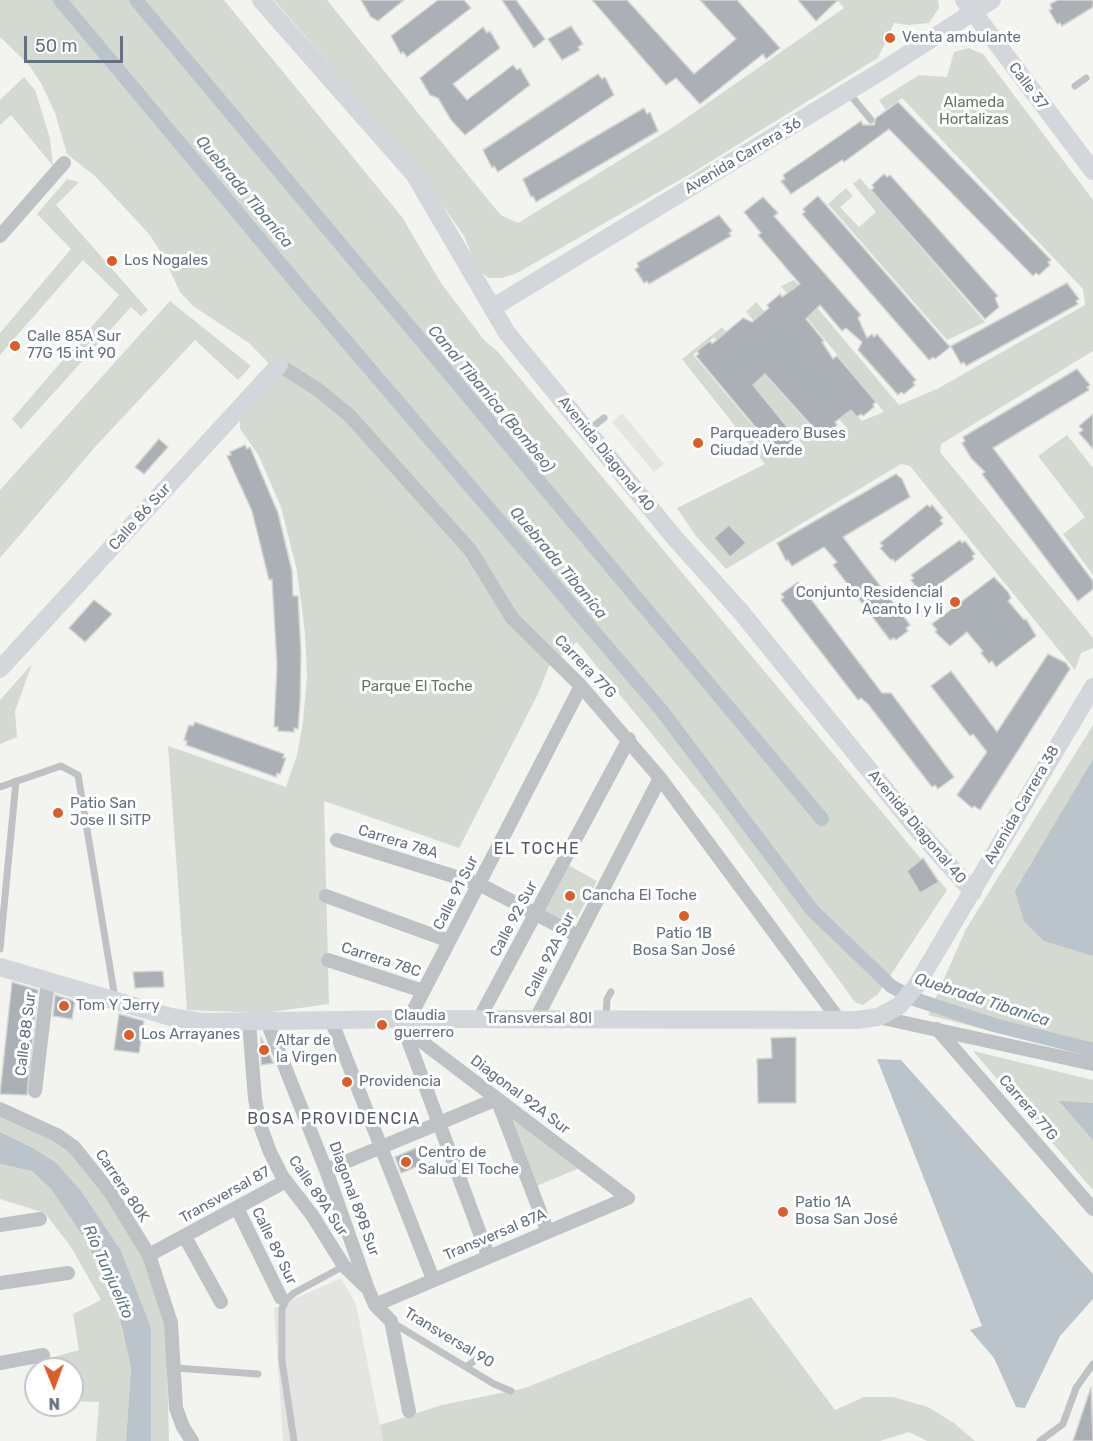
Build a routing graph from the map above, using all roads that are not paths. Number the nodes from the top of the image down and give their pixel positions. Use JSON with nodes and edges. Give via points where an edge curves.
{"nodes":[{"id":1,"x":261,"y":0,"type":"edge"},
{"id":2,"x":992,"y":0,"type":"edge"},
{"id":3,"x":969,"y":6,"type":"edge"},
{"id":4,"x":1086,"y":78,"type":"dead end"},
{"id":5,"x":1075,"y":86,"type":"dead end"},
{"id":6,"x":848,"y":92,"type":"junction"},
{"id":7,"x":871,"y":120,"type":"dead end"},
{"id":8,"x":64,"y":163,"type":"dead end"},
{"id":9,"x":1093,"y":171,"type":"edge"},
{"id":10,"x":0,"y":236,"type":"edge"},
{"id":11,"x":492,"y":308,"type":"junction"},
{"id":12,"x":279,"y":365,"type":"joint"},
{"id":13,"x":604,"y":418,"type":"dead end"},
{"id":14,"x":587,"y":431,"type":"junction"},
{"id":15,"x":0,"y":669,"type":"edge"},
{"id":16,"x":581,"y":686,"type":"junction"},
{"id":17,"x":1093,"y":687,"type":"edge"},
{"id":18,"x":629,"y":739,"type":"junction"},
{"id":19,"x":660,"y":778,"type":"junction"},
{"id":20,"x":16,"y":781,"type":"junction"},
{"id":21,"x":0,"y":787,"type":"edge"},
{"id":22,"x":337,"y":840,"type":"dead end"},
{"id":23,"x":479,"y":884,"type":"junction"},
{"id":24,"x":972,"y":892,"type":"junction"},
{"id":25,"x":326,"y":896,"type":"dead end"},
{"id":26,"x":536,"y":913,"type":"junction"},
{"id":27,"x":1,"y":920,"type":"edge"},
{"id":28,"x":579,"y":936,"type":"junction"},
{"id":29,"x":449,"y":942,"type":"junction"},
{"id":30,"x":0,"y":949,"type":"edge"},
{"id":31,"x":328,"y":960,"type":"dead end"},
{"id":32,"x":0,"y":967,"type":"edge"},
{"id":33,"x":48,"y":981,"type":"junction"},
{"id":34,"x":423,"y":991,"type":"junction"},
{"id":35,"x":611,"y":992,"type":"dead end"},
{"id":36,"x":115,"y":1001,"type":"junction"},
{"id":37,"x":903,"y":1001,"type":"joint"},
{"id":38,"x":878,"y":1017,"type":"junction"},
{"id":39,"x":479,"y":1019,"type":"junction"},
{"id":40,"x":606,"y":1019,"type":"junction"},
{"id":41,"x":331,"y":1020,"type":"junction"},
{"id":42,"x":839,"y":1020,"type":"junction"},
{"id":43,"x":537,"y":1021,"type":"junction"},
{"id":44,"x":249,"y":1022,"type":"junction"},
{"id":45,"x":267,"y":1022,"type":"junction"},
{"id":46,"x":401,"y":1022,"type":"junction"},
{"id":47,"x":937,"y":1029,"type":"junction"},
{"id":48,"x":1093,"y":1064,"type":"edge"},
{"id":49,"x":35,"y":1091,"type":"dead end"},
{"id":50,"x":497,"y":1099,"type":"junction"},
{"id":51,"x":0,"y":1109,"type":"edge"},
{"id":52,"x":439,"y":1123,"type":"junction"},
{"id":53,"x":381,"y":1147,"type":"junction"},
{"id":54,"x":326,"y":1170,"type":"junction"},
{"id":55,"x":286,"y":1181,"type":"junction"},
{"id":56,"x":628,"y":1198,"type":"joint"},
{"id":57,"x":237,"y":1208,"type":"junction"},
{"id":58,"x":1093,"y":1209,"type":"edge"},
{"id":59,"x":40,"y":1220,"type":"dead end"},
{"id":60,"x":0,"y":1225,"type":"edge"},
{"id":61,"x":547,"y":1230,"type":"junction"},
{"id":62,"x":185,"y":1237,"type":"junction"},
{"id":63,"x":149,"y":1255,"type":"junction"},
{"id":64,"x":488,"y":1255,"type":"junction"},
{"id":65,"x":344,"y":1266,"type":"junction"},
{"id":66,"x":68,"y":1273,"type":"dead end"},
{"id":67,"x":433,"y":1279,"type":"junction"},
{"id":68,"x":0,"y":1282,"type":"edge"},
{"id":69,"x":368,"y":1289,"type":"junction"},
{"id":70,"x":281,"y":1298,"type":"dead end"},
{"id":71,"x":221,"y":1302,"type":"dead end"},
{"id":72,"x":375,"y":1305,"type":"junction"},
{"id":73,"x":391,"y":1321,"type":"junction"},
{"id":74,"x":43,"y":1355,"type":"dead end"},
{"id":75,"x":477,"y":1359,"type":"dead end"},
{"id":76,"x":0,"y":1363,"type":"edge"},
{"id":77,"x":1093,"y":1364,"type":"edge"},
{"id":78,"x":466,"y":1367,"type":"junction"},
{"id":79,"x":175,"y":1368,"type":"junction"},
{"id":80,"x":258,"y":1374,"type":"dead end"},
{"id":81,"x":511,"y":1391,"type":"dead end"},
{"id":82,"x":409,"y":1411,"type":"dead end"},
{"id":83,"x":192,"y":1441,"type":"edge"},
{"id":84,"x":294,"y":1441,"type":"edge"},
{"id":85,"x":1040,"y":1441,"type":"edge"}],
"edges":[{"from":1,"to":11,"type":"main road","name":"Avenida Diagonal 40","via":[[414,174]]},
{"from":2,"to":3,"type":"main road","name":"Avenida Carrera 36"},
{"from":3,"to":6,"type":"main road","name":"Avenida Carrera 36"},
{"from":3,"to":9,"type":"main road","name":"Calle 37"},
{"from":4,"to":5,"type":"lane"},
{"from":6,"to":7,"type":"lane"},
{"from":6,"to":11,"type":"main road","name":"Avenida Carrera 36"},
{"from":8,"to":10,"type":"street"},
{"from":11,"to":14,"type":"main road","name":"Avenida Diagonal 40","via":[[507,333]]},
{"from":12,"to":15,"type":"main road","name":"Calle 86 Sur"},
{"from":12,"to":16,"type":"street","name":"Carrera 77G","via":[[349,415],[471,551],[512,618]]},
{"from":13,"to":14,"type":"lane"},
{"from":14,"to":24,"type":"main road","name":"Avenida Diagonal 40"},
{"from":16,"to":18,"type":"street","name":"Carrera 77G"},
{"from":16,"to":23,"type":"street","name":"Calle 91 Sur"},
{"from":17,"to":24,"type":"main road","name":"Avenida Carrera 38"},
{"from":18,"to":19,"type":"street","name":"Carrera 77G"},
{"from":18,"to":26,"type":"street","name":"Calle 92 Sur"},
{"from":19,"to":28,"type":"street","name":"Calle 92A Sur"},
{"from":19,"to":42,"type":"street","name":"Carrera 77G"},
{"from":20,"to":21,"type":"lane"},
{"from":20,"to":27,"type":"lane"},
{"from":20,"to":36,"type":"lane","via":[[61,766],[78,775]]},
{"from":22,"to":23,"type":"street","name":"Carrera 78A"},
{"from":23,"to":26,"type":"street","name":"Carrera 78A"},
{"from":23,"to":29,"type":"street","name":"Calle 91 Sur"},
{"from":24,"to":37,"type":"main road","name":"Avenida Carrera 38"},
{"from":25,"to":29,"type":"street"},
{"from":26,"to":28,"type":"street","name":"Carrera 78A"},
{"from":26,"to":39,"type":"street","name":"Calle 92 Sur"},
{"from":27,"to":30,"type":"lane"},
{"from":28,"to":43,"type":"street","name":"Calle 92A Sur"},
{"from":29,"to":34,"type":"street","name":"Calle 91 Sur"},
{"from":31,"to":34,"type":"street","name":"Carrera 78C"},
{"from":32,"to":33,"type":"main road","name":"Transversal 80I"},
{"from":33,"to":36,"type":"main road","name":"Transversal 80I"},
{"from":33,"to":49,"type":"street","name":"Calle 88 Sur"},
{"from":34,"to":46,"type":"street","name":"Calle 91 Sur"},
{"from":35,"to":40,"type":"lane"},
{"from":36,"to":44,"type":"main road","name":"Transversal 80I","via":[[171,1017]]},
{"from":37,"to":38,"type":"main road","name":"Transversal 80I"},
{"from":38,"to":42,"type":"main road","name":"Transversal 80I"},
{"from":38,"to":47,"type":"street"},
{"from":39,"to":43,"type":"main road","name":"Transversal 80I"},
{"from":39,"to":46,"type":"main road","name":"Transversal 80I"},
{"from":40,"to":42,"type":"main road","name":"Transversal 80I"},
{"from":40,"to":43,"type":"main road","name":"Transversal 80I"},
{"from":41,"to":45,"type":"main road","name":"Transversal 80I"},
{"from":41,"to":46,"type":"main road","name":"Transversal 80I"},
{"from":41,"to":53,"type":"street"},
{"from":44,"to":45,"type":"main road","name":"Transversal 80I"},
{"from":44,"to":55,"type":"street","name":"Calle 89A Sur","via":[[251,1070],[260,1125]]},
{"from":45,"to":54,"type":"street","name":"Diagonal 89B Sur"},
{"from":46,"to":50,"type":"street","name":"Diagonal 92A Sur"},
{"from":46,"to":52,"type":"street"},
{"from":47,"to":48,"type":"street"},
{"from":47,"to":58,"type":"street","name":"Carrera 77G"},
{"from":50,"to":52,"type":"street"},
{"from":50,"to":56,"type":"street","name":"Diagonal 92A Sur"},
{"from":50,"to":61,"type":"street"},
{"from":51,"to":63,"type":"street","name":"Carrera 80K","via":[[74,1147],[110,1192]]},
{"from":52,"to":53,"type":"street"},
{"from":52,"to":64,"type":"street"},
{"from":53,"to":54,"type":"street"},
{"from":53,"to":67,"type":"street"},
{"from":54,"to":69,"type":"street","name":"Diagonal 89B Sur"},
{"from":55,"to":57,"type":"street","name":"Transversal 87"},
{"from":55,"to":65,"type":"street","name":"Calle 89A Sur"},
{"from":56,"to":61,"type":"street","name":"Transversal 87A"},
{"from":57,"to":62,"type":"street","name":"Transversal 87"},
{"from":57,"to":70,"type":"street","name":"Calle 89 Sur"},
{"from":59,"to":60,"type":"street"},
{"from":61,"to":64,"type":"street","name":"Transversal 87A"},
{"from":62,"to":63,"type":"street","name":"Transversal 87"},
{"from":62,"to":71,"type":"street"},
{"from":63,"to":79,"type":"street","name":"Carrera 80K","via":[[171,1323]]},
{"from":64,"to":67,"type":"street","name":"Transversal 87A"},
{"from":65,"to":69,"type":"street","name":"Calle 89A Sur"},
{"from":65,"to":84,"type":"lane","via":[[294,1293],[282,1310],[282,1361]]},
{"from":66,"to":68,"type":"street"},
{"from":67,"to":72,"type":"street","name":"Transversal 87A"},
{"from":69,"to":72,"type":"street","name":"Calle 89A Sur"},
{"from":72,"to":73,"type":"street","name":"Transversal 90"},
{"from":73,"to":78,"type":"lane","name":"Transversal 90"},
{"from":73,"to":82,"type":"street"},
{"from":74,"to":76,"type":"street"},
{"from":75,"to":78,"type":"lane"},
{"from":77,"to":85,"type":"lane","via":[[1076,1388],[1063,1424]]},
{"from":78,"to":81,"type":"lane","name":"Transversal 90"},
{"from":79,"to":80,"type":"lane"},
{"from":79,"to":83,"type":"street","name":"Carrera 80K","via":[[178,1418]]}]}
